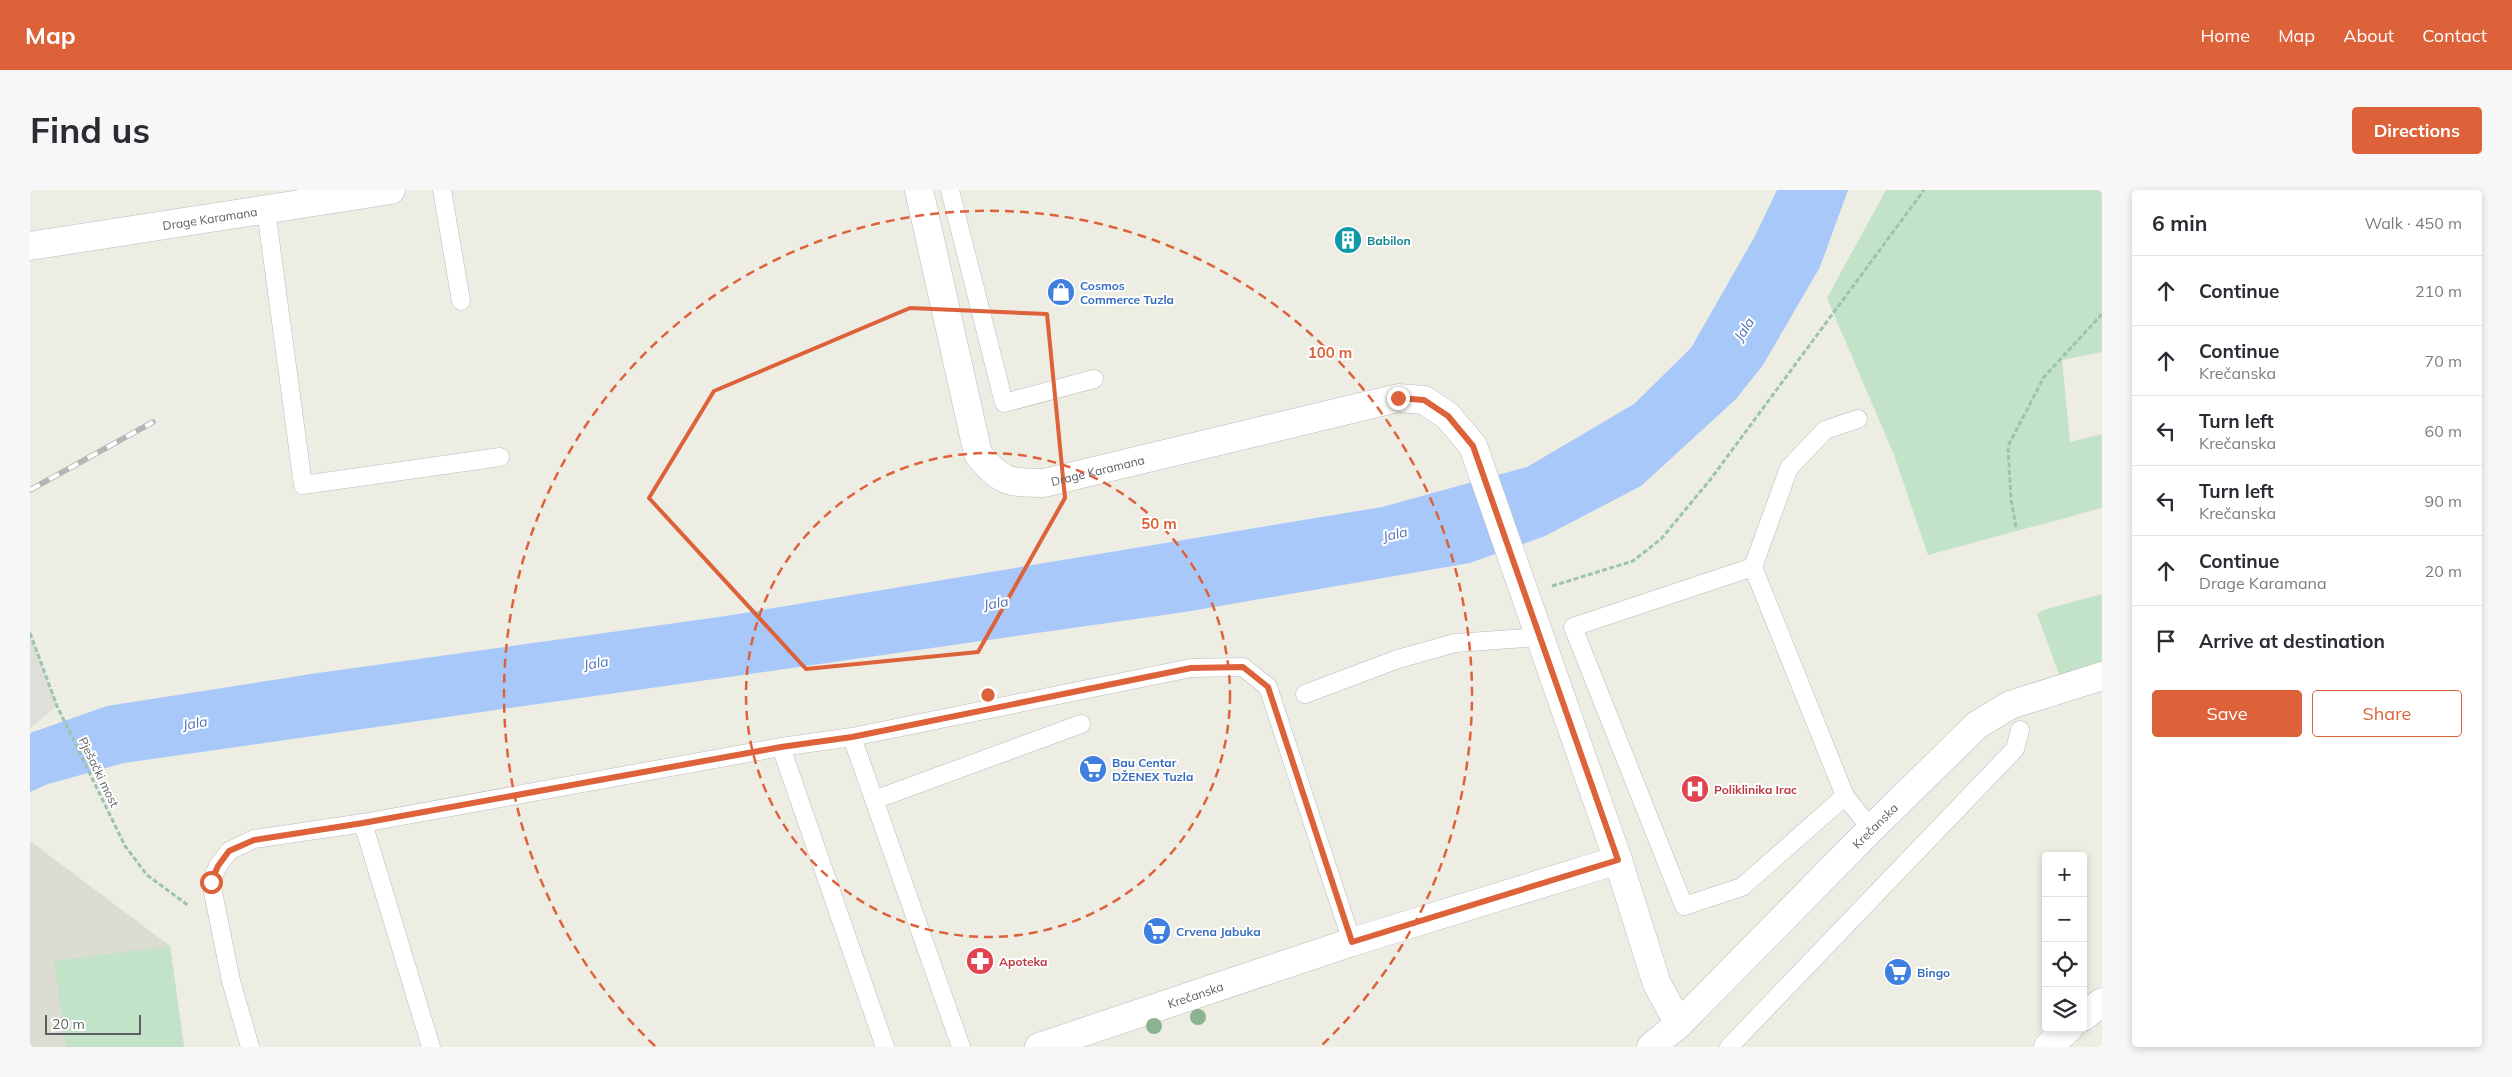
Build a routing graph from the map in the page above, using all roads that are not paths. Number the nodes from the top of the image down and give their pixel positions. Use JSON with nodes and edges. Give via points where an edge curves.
{"nodes":[{"id":1,"x":391,"y":190,"type":"edge"},
{"id":2,"x":442,"y":190,"type":"edge"},
{"id":3,"x":919,"y":190,"type":"edge"},
{"id":4,"x":950,"y":190,"type":"edge"},
{"id":5,"x":266,"y":210,"type":"junction"},
{"id":6,"x":30,"y":246,"type":"edge"},
{"id":7,"x":460,"y":301,"type":"dead end"},
{"id":8,"x":1094,"y":380,"type":"dead end"},
{"id":9,"x":1858,"y":419,"type":"dead end"},
{"id":10,"x":500,"y":457,"type":"dead end"},
{"id":11,"x":1752,"y":567,"type":"junction"},
{"id":12,"x":1539,"y":637,"type":"junction"},
{"id":13,"x":2102,"y":676,"type":"edge"},
{"id":14,"x":1305,"y":694,"type":"dead end"},
{"id":15,"x":1081,"y":724,"type":"dead end"},
{"id":16,"x":2020,"y":730,"type":"dead end"},
{"id":17,"x":852,"y":737,"type":"junction"},
{"id":18,"x":781,"y":747,"type":"junction"},
{"id":19,"x":1845,"y":796,"type":"junction"},
{"id":20,"x":874,"y":800,"type":"junction"},
{"id":21,"x":363,"y":823,"type":"junction"},
{"id":22,"x":1871,"y":830,"type":"junction"},
{"id":23,"x":1618,"y":860,"type":"junction"},
{"id":24,"x":1352,"y":942,"type":"junction"},
{"id":25,"x":2102,"y":1002,"type":"edge"},
{"id":26,"x":2087,"y":1013,"type":"edge"},
{"id":27,"x":1679,"y":1024,"type":"junction"},
{"id":28,"x":2065,"y":1032,"type":"edge"},
{"id":29,"x":250,"y":1047,"type":"edge"},
{"id":30,"x":431,"y":1047,"type":"edge"},
{"id":31,"x":885,"y":1047,"type":"edge"},
{"id":32,"x":961,"y":1047,"type":"edge"},
{"id":33,"x":1039,"y":1047,"type":"edge"},
{"id":34,"x":1651,"y":1047,"type":"edge"},
{"id":35,"x":1729,"y":1047,"type":"edge"},
{"id":36,"x":2048,"y":1047,"type":"edge"}],
"edges":[{"from":1,"to":5,"type":"street","name":"Drage Karamana"},
{"from":2,"to":7,"type":"lane"},
{"from":3,"to":12,"type":"street","name":"Drage Karamana","via":[[978,454],[993,472],[1014,483],[1044,483],[1398,398],[1424,400],[1448,416],[1473,446]]},
{"from":4,"to":8,"type":"lane","via":[[1004,403]]},
{"from":5,"to":6,"type":"street","name":"Drage Karamana"},
{"from":5,"to":10,"type":"lane","via":[[303,485]]},
{"from":9,"to":11,"type":"lane","via":[[1825,430],[1789,468]]},
{"from":11,"to":19,"type":"lane"},
{"from":11,"to":19,"type":"lane","via":[[1573,627],[1684,906],[1742,887]]},
{"from":12,"to":14,"type":"lane","via":[[1455,643],[1398,659]]},
{"from":12,"to":23,"type":"street"},
{"from":13,"to":22,"type":"street","name":"Krečanska","via":[[2010,705],[1977,725]]},
{"from":15,"to":20,"type":"lane"},
{"from":16,"to":35,"type":"lane","via":[[2014,750]]},
{"from":17,"to":18,"type":"lane"},
{"from":17,"to":20,"type":"lane"},
{"from":17,"to":24,"type":"lane","via":[[1191,668],[1243,667],[1268,687]]},
{"from":18,"to":21,"type":"lane"},
{"from":18,"to":31,"type":"lane"},
{"from":19,"to":22,"type":"lane"},
{"from":20,"to":32,"type":"lane"},
{"from":21,"to":29,"type":"lane","via":[[254,840],[229,851],[218,866],[211,882],[231,981]]},
{"from":21,"to":30,"type":"lane"},
{"from":22,"to":27,"type":"street","name":"Krečanska"},
{"from":23,"to":24,"type":"street","name":"Krečanska"},
{"from":23,"to":27,"type":"street","via":[[1657,984]]},
{"from":24,"to":33,"type":"street","name":"Krečanska"},
{"from":25,"to":26,"type":"street"},
{"from":27,"to":34,"type":"street","name":"Krečanska"},
{"from":28,"to":36,"type":"street"}]}
